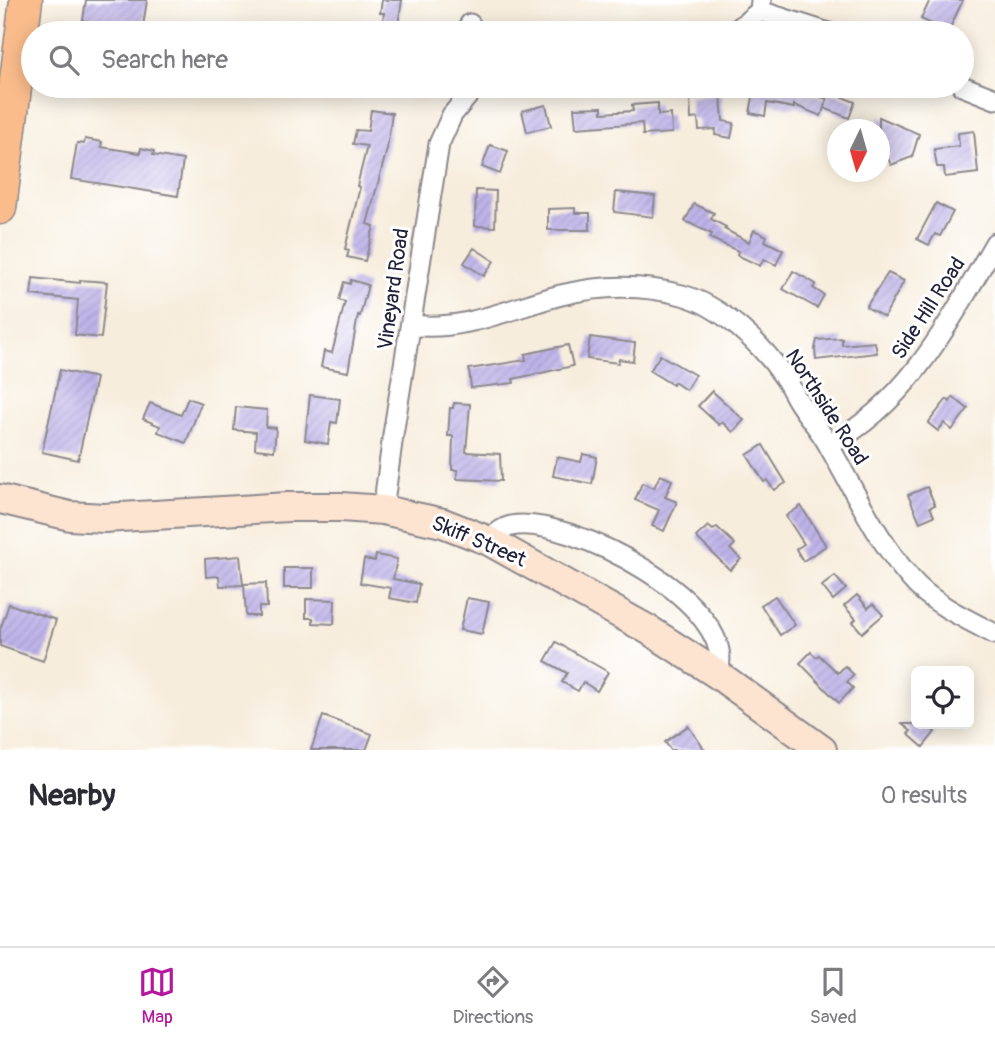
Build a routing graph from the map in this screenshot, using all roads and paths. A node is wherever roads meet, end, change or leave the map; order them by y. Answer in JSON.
{"nodes":[{"id":1,"x":26,"y":0,"type":"edge"},
{"id":2,"x":761,"y":5,"type":"edge"},
{"id":3,"x":23,"y":21,"type":"edge"},
{"id":4,"x":745,"y":21,"type":"edge"},
{"id":5,"x":800,"y":21,"type":"edge"},
{"id":6,"x":21,"y":40,"type":"edge"},
{"id":7,"x":974,"y":91,"type":"edge"},
{"id":8,"x":466,"y":98,"type":"edge"},
{"id":9,"x":995,"y":99,"type":"edge"},
{"id":10,"x":0,"y":208,"type":"edge"},
{"id":11,"x":995,"y":243,"type":"edge"},
{"id":12,"x":411,"y":325,"type":"junction"},
{"id":13,"x":829,"y":445,"type":"junction"},
{"id":14,"x":0,"y":499,"type":"edge"},
{"id":15,"x":383,"y":510,"type":"junction"},
{"id":16,"x":489,"y":541,"type":"junction"},
{"id":17,"x":995,"y":634,"type":"edge"},
{"id":18,"x":716,"y":674,"type":"junction"},
{"id":19,"x":822,"y":750,"type":"edge"}],
"edges":[{"from":1,"to":3,"type":"main road"},
{"from":2,"to":4,"type":"street"},
{"from":2,"to":5,"type":"street"},
{"from":6,"to":10,"type":"main road"},
{"from":7,"to":9,"type":"street"},
{"from":8,"to":12,"type":"street","name":"Vineyard Road"},
{"from":11,"to":13,"type":"street","name":"Side Hill Road"},
{"from":12,"to":13,"type":"street","name":"Northside Road"},
{"from":12,"to":15,"type":"street","name":"Vineyard Road"},
{"from":13,"to":17,"type":"street","name":"Northside Road"},
{"from":14,"to":15,"type":"main road","name":"Skiff Street"},
{"from":15,"to":16,"type":"main road","name":"Skiff Street"},
{"from":16,"to":18,"type":"main road","name":"Skiff Street"},
{"from":16,"to":18,"type":"street"},
{"from":18,"to":19,"type":"main road","name":"Skiff Street"}]}
